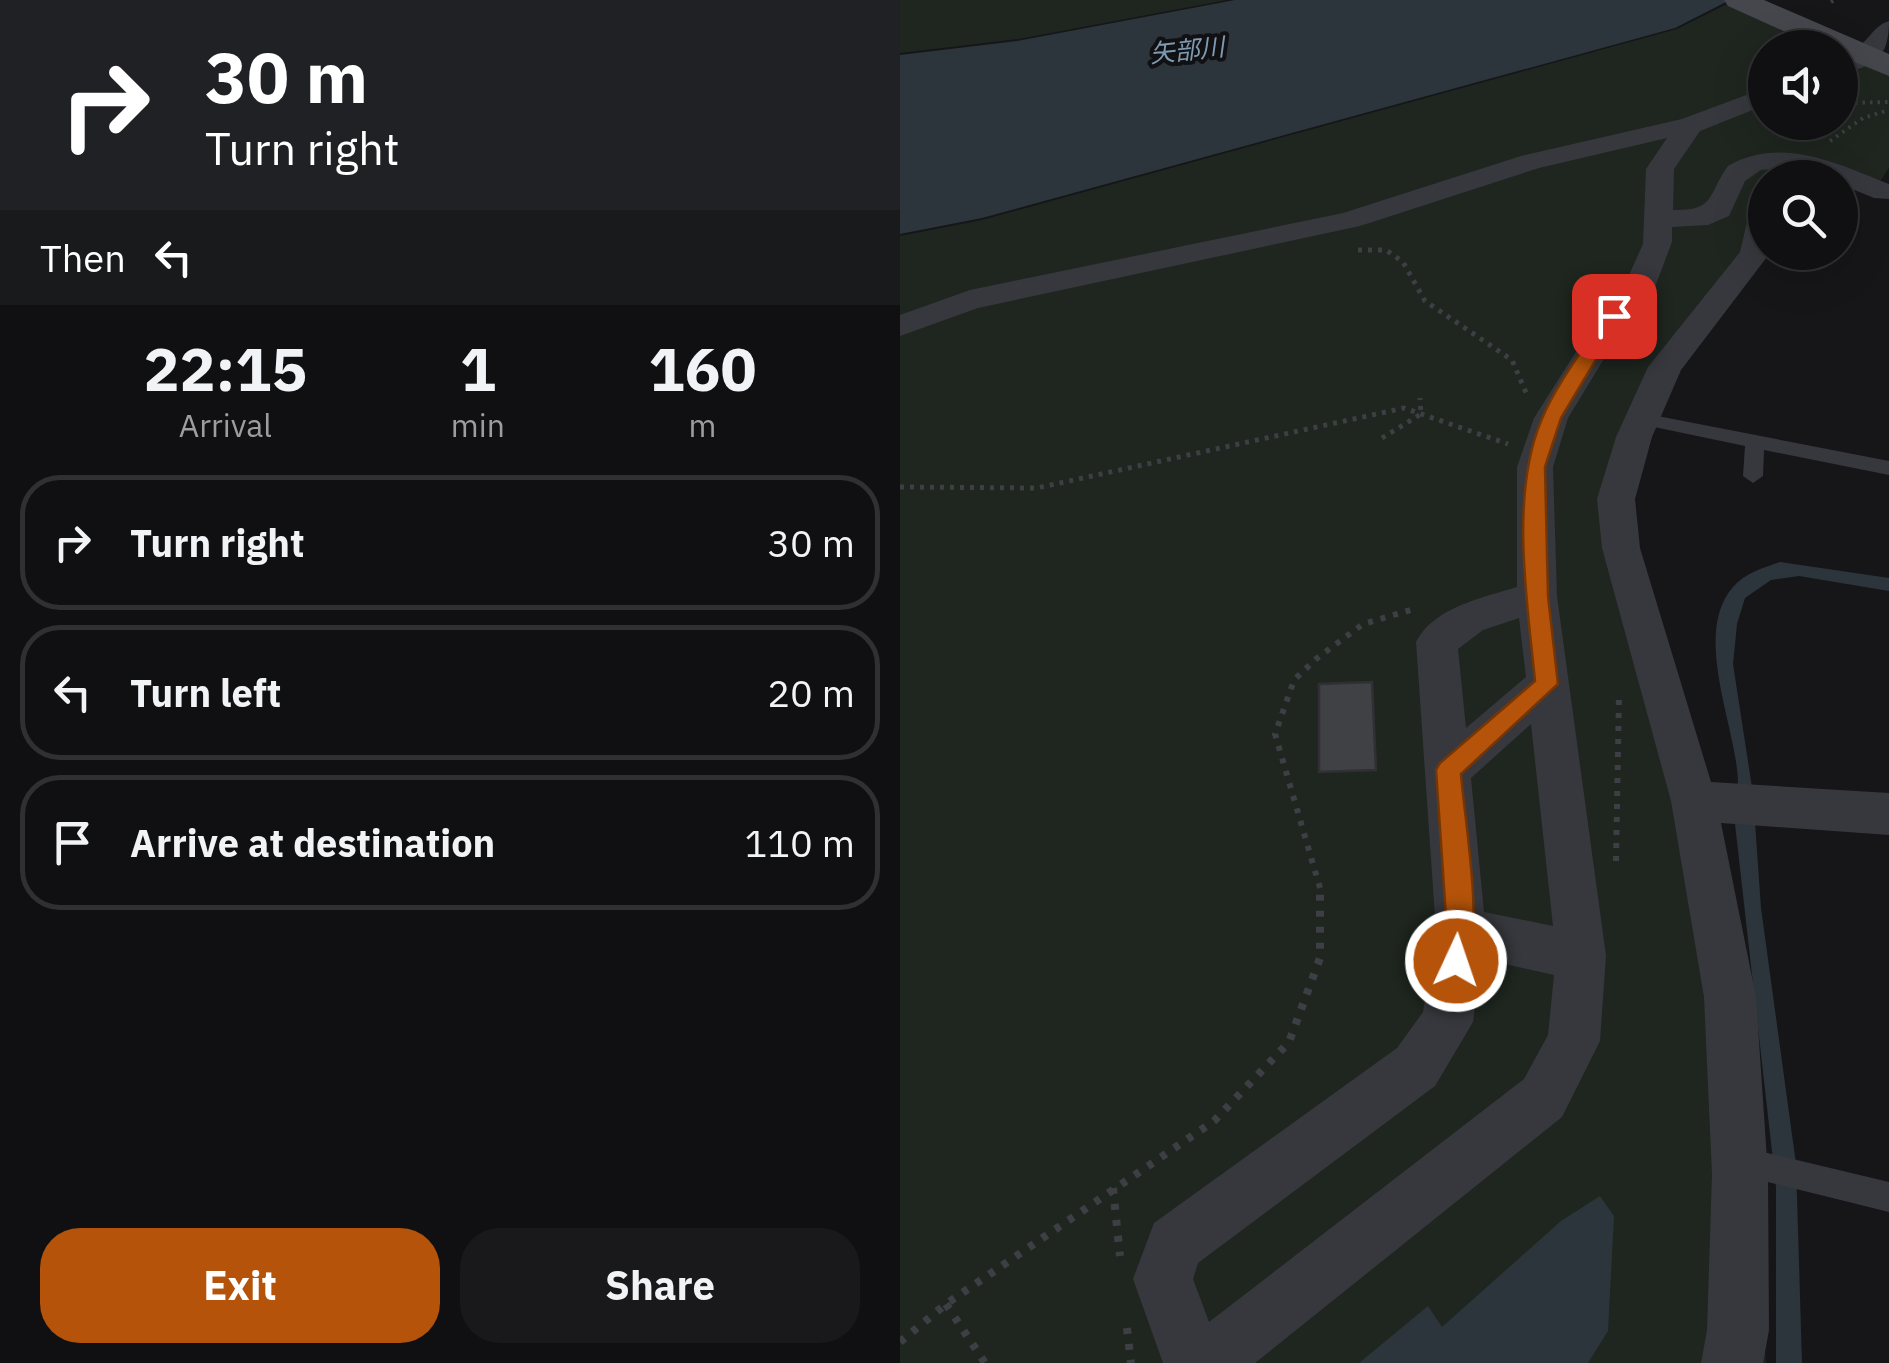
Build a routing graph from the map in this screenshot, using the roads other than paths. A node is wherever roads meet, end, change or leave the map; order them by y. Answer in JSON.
{"nodes":[{"id":1,"x":1740,"y":0,"type":"edge"},
{"id":2,"x":1871,"y":48,"type":"edge"},
{"id":3,"x":1748,"y":103,"type":"edge"},
{"id":4,"x":1690,"y":125,"type":"junction"},
{"id":5,"x":1748,"y":166,"type":"edge"},
{"id":6,"x":1858,"y":184,"type":"edge"},
{"id":7,"x":1887,"y":195,"type":"edge"},
{"id":8,"x":1656,"y":236,"type":"junction"},
{"id":9,"x":1748,"y":261,"type":"edge"},
{"id":10,"x":900,"y":326,"type":"edge"},
{"id":11,"x":1642,"y":419,"type":"junction"},
{"id":12,"x":1755,"y":441,"type":"junction"},
{"id":13,"x":1889,"y":468,"type":"edge"},
{"id":14,"x":1753,"y":476,"type":"dead end"},
{"id":15,"x":1537,"y":596,"type":"junction"},
{"id":16,"x":1546,"y":684,"type":"junction"},
{"id":17,"x":1448,"y":770,"type":"junction"},
{"id":18,"x":1694,"y":800,"type":"junction"},
{"id":19,"x":1889,"y":814,"type":"edge"},
{"id":20,"x":1461,"y":931,"type":"junction"},
{"id":21,"x":1582,"y":956,"type":"junction"},
{"id":22,"x":1740,"y":1161,"type":"junction"},
{"id":23,"x":1889,"y":1197,"type":"edge"},
{"id":24,"x":1194,"y":1363,"type":"edge"},
{"id":25,"x":1206,"y":1363,"type":"edge"},
{"id":26,"x":1732,"y":1363,"type":"edge"}],
"edges":[{"from":1,"to":2,"type":"main road"},
{"from":3,"to":4,"type":"street"},
{"from":4,"to":8,"type":"street"},
{"from":4,"to":10,"type":"street"},
{"from":5,"to":8,"type":"street"},
{"from":6,"to":7,"type":"street"},
{"from":8,"to":15,"type":"street"},
{"from":9,"to":11,"type":"street"},
{"from":11,"to":12,"type":"lane"},
{"from":11,"to":18,"type":"street"},
{"from":12,"to":13,"type":"lane"},
{"from":12,"to":14,"type":"lane"},
{"from":15,"to":16,"type":"street"},
{"from":15,"to":17,"type":"street"},
{"from":16,"to":17,"type":"street"},
{"from":16,"to":21,"type":"street"},
{"from":17,"to":20,"type":"street"},
{"from":18,"to":19,"type":"street"},
{"from":18,"to":22,"type":"street"},
{"from":20,"to":21,"type":"street"},
{"from":20,"to":24,"type":"street"},
{"from":21,"to":25,"type":"street"},
{"from":22,"to":23,"type":"lane"},
{"from":22,"to":26,"type":"street"}]}
